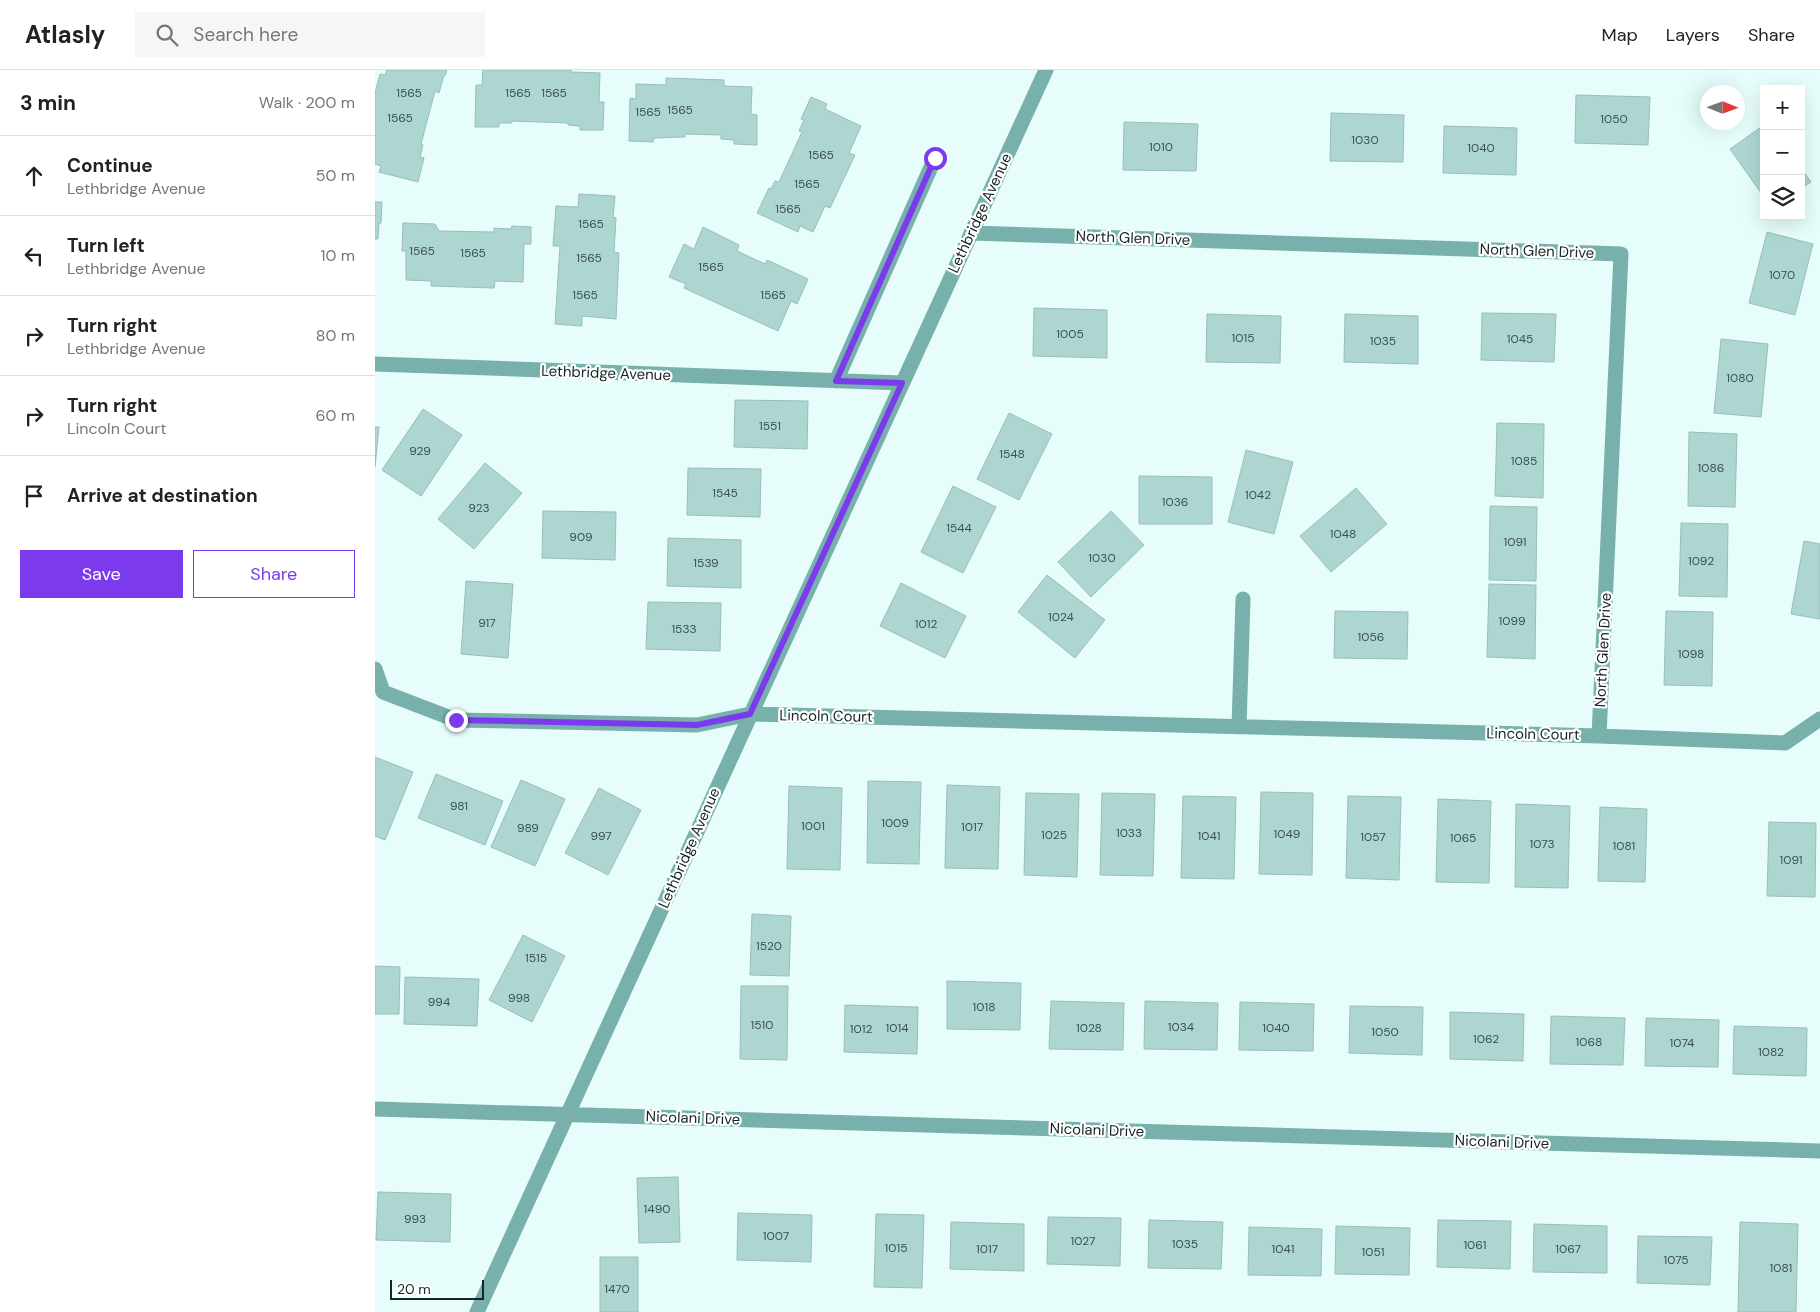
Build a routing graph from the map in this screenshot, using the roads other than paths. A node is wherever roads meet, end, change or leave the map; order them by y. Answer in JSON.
{"nodes":[{"id":1,"x":1046,"y":70,"type":"edge"},
{"id":2,"x":935,"y":158,"type":"dead end"},
{"id":3,"x":971,"y":233,"type":"junction"},
{"id":4,"x":375,"y":364,"type":"edge"},
{"id":5,"x":836,"y":381,"type":"junction"},
{"id":6,"x":902,"y":383,"type":"junction"},
{"id":7,"x":1243,"y":599,"type":"dead end"},
{"id":8,"x":375,"y":669,"type":"edge"},
{"id":9,"x":750,"y":714,"type":"junction"},
{"id":10,"x":1820,"y":718,"type":"edge"},
{"id":11,"x":1239,"y":727,"type":"junction"},
{"id":12,"x":1599,"y":736,"type":"junction"},
{"id":13,"x":375,"y":1109,"type":"edge"},
{"id":14,"x":567,"y":1115,"type":"junction"},
{"id":15,"x":1820,"y":1151,"type":"edge"},
{"id":16,"x":477,"y":1312,"type":"edge"}],
"edges":[{"from":1,"to":3,"type":"street","name":"Lethbridge Avenue"},
{"from":2,"to":5,"type":"street"},
{"from":3,"to":6,"type":"street","name":"Lethbridge Avenue"},
{"from":3,"to":12,"type":"street","name":"North Glen Drive"},
{"from":4,"to":5,"type":"street","name":"Lethbridge Avenue"},
{"from":5,"to":6,"type":"street","name":"Lethbridge Avenue"},
{"from":6,"to":9,"type":"street","name":"Lethbridge Avenue"},
{"from":7,"to":11,"type":"street"},
{"from":8,"to":9,"type":"street","name":"Lincoln Court"},
{"from":9,"to":11,"type":"street","name":"Lincoln Court"},
{"from":9,"to":14,"type":"street","name":"Lethbridge Avenue"},
{"from":10,"to":12,"type":"street","name":"Lincoln Court"},
{"from":11,"to":12,"type":"street","name":"Lincoln Court"},
{"from":13,"to":14,"type":"street","name":"Nicolani Drive"},
{"from":14,"to":15,"type":"street","name":"Nicolani Drive"},
{"from":14,"to":16,"type":"street","name":"Lethbridge Avenue"}]}
